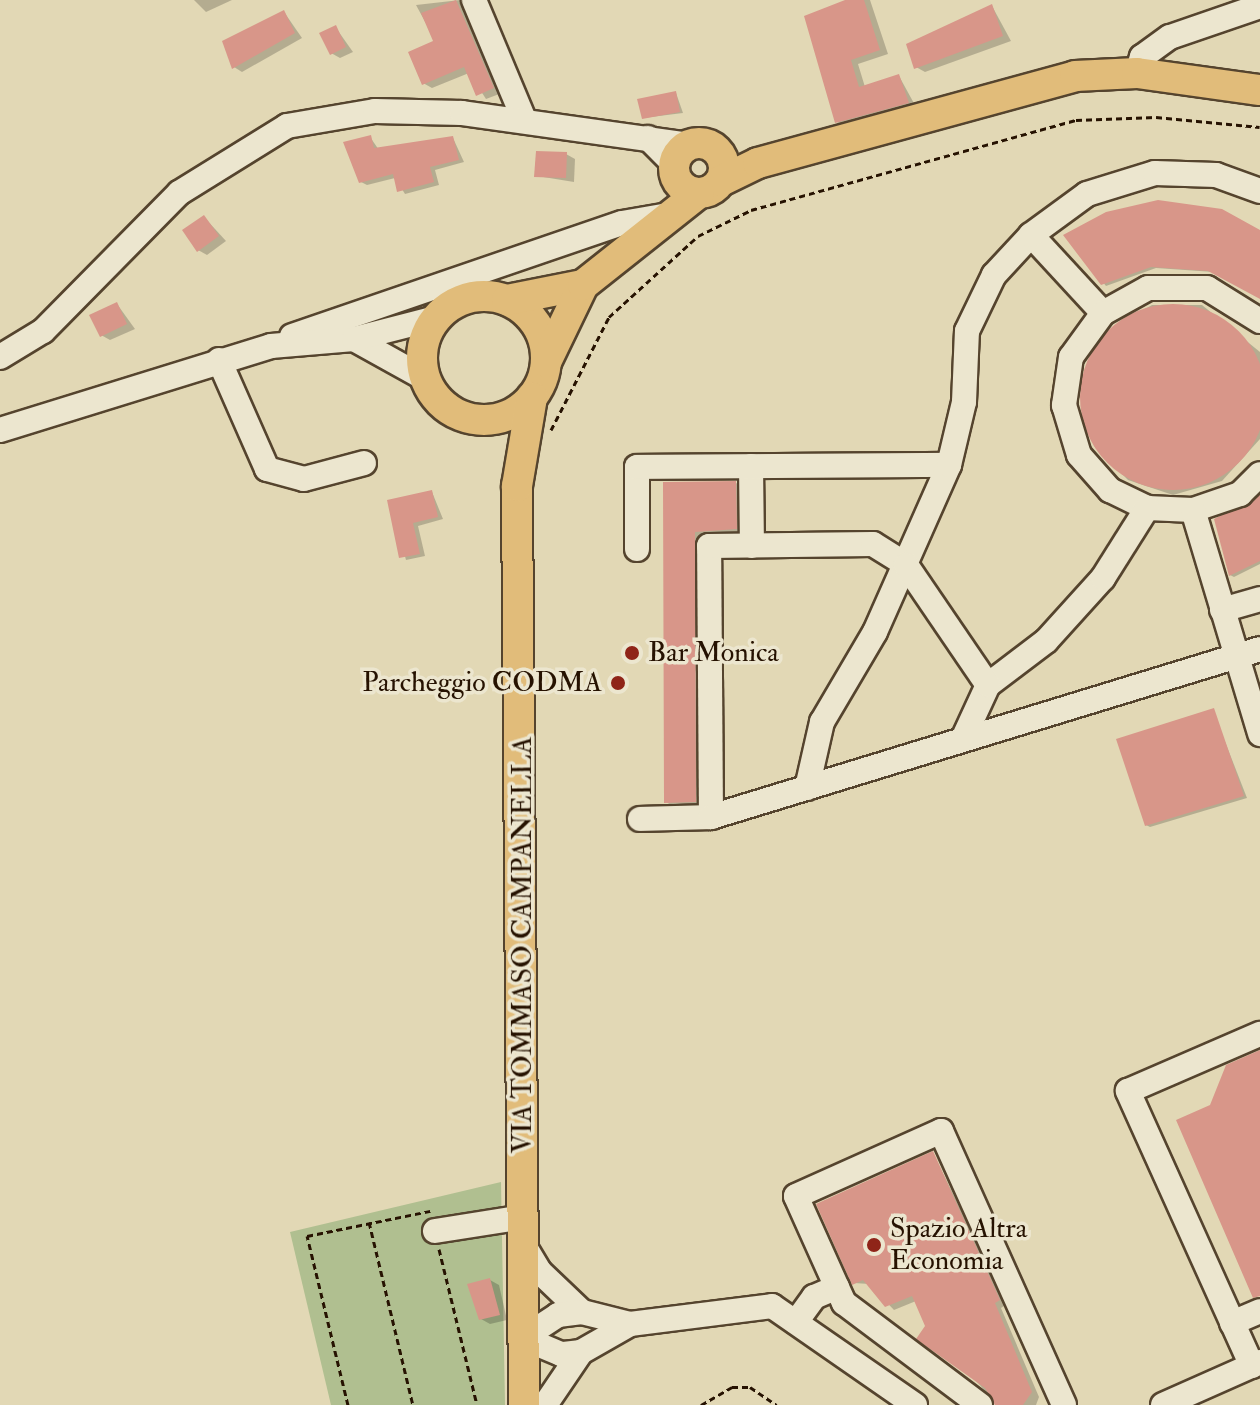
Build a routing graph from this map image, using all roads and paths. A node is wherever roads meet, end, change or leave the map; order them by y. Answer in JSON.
{"nodes":[{"id":1,"x":474,"y":0,"type":"edge"},
{"id":2,"x":1260,"y":6,"type":"edge"},
{"id":3,"x":1137,"y":73,"type":"junction"},
{"id":4,"x":1260,"y":90,"type":"edge"},
{"id":5,"x":523,"y":117,"type":"junction"},
{"id":6,"x":1260,"y":127,"type":"edge"},
{"id":7,"x":696,"y":169,"type":"junction"},
{"id":8,"x":1260,"y":191,"type":"edge"},
{"id":9,"x":662,"y":216,"type":"junction"},
{"id":10,"x":1031,"y":235,"type":"junction"},
{"id":11,"x":583,"y":285,"type":"junction"},
{"id":12,"x":507,"y":300,"type":"junction"},
{"id":13,"x":1103,"y":313,"type":"junction"},
{"id":14,"x":436,"y":318,"type":"junction"},
{"id":15,"x":1260,"y":321,"type":"edge"},
{"id":16,"x":354,"y":339,"type":"junction"},
{"id":17,"x":271,"y":346,"type":"junction"},
{"id":18,"x":0,"y":357,"type":"edge"},
{"id":19,"x":219,"y":360,"type":"junction"},
{"id":20,"x":546,"y":362,"type":"junction"},
{"id":21,"x":426,"y":379,"type":"junction"},
{"id":22,"x":532,"y":397,"type":"junction"},
{"id":23,"x":474,"y":419,"type":"junction"},
{"id":24,"x":0,"y":430,"type":"edge"},
{"id":25,"x":547,"y":437,"type":"dead end"},
{"id":26,"x":364,"y":463,"type":"dead end"},
{"id":27,"x":949,"y":465,"type":"junction"},
{"id":28,"x":751,"y":466,"type":"junction"},
{"id":29,"x":1260,"y":474,"type":"edge"},
{"id":30,"x":517,"y":486,"type":"junction"},
{"id":31,"x":1147,"y":508,"type":"junction"},
{"id":32,"x":1193,"y":510,"type":"junction"},
{"id":33,"x":752,"y":546,"type":"junction"},
{"id":34,"x":637,"y":549,"type":"dead end"},
{"id":35,"x":906,"y":565,"type":"junction"},
{"id":36,"x":1260,"y":599,"type":"edge"},
{"id":37,"x":1222,"y":610,"type":"junction"},
{"id":38,"x":1260,"y":649,"type":"edge"},
{"id":39,"x":1236,"y":656,"type":"junction"},
{"id":40,"x":988,"y":685,"type":"junction"},
{"id":41,"x":1260,"y":734,"type":"edge"},
{"id":42,"x":963,"y":739,"type":"junction"},
{"id":43,"x":807,"y":788,"type":"junction"},
{"id":44,"x":711,"y":817,"type":"junction"},
{"id":45,"x":640,"y":819,"type":"dead end"},
{"id":46,"x":1260,"y":1034,"type":"edge"},
{"id":47,"x":369,"y":1221,"type":"junction"},
{"id":48,"x":523,"y":1230,"type":"junction"},
{"id":49,"x":435,"y":1231,"type":"junction"},
{"id":50,"x":837,"y":1287,"type":"junction"},
{"id":51,"x":1260,"y":1311,"type":"edge"},
{"id":52,"x":582,"y":1312,"type":"junction"},
{"id":53,"x":796,"y":1322,"type":"junction"},
{"id":54,"x":1232,"y":1323,"type":"junction"},
{"id":55,"x":630,"y":1324,"type":"junction"},
{"id":56,"x":523,"y":1338,"type":"junction"},
{"id":57,"x":581,"y":1352,"type":"junction"},
{"id":58,"x":1256,"y":1364,"type":"edge"},
{"id":59,"x":1207,"y":1396,"type":"edge"},
{"id":60,"x":348,"y":1405,"type":"edge"},
{"id":61,"x":413,"y":1405,"type":"edge"},
{"id":62,"x":477,"y":1405,"type":"edge"},
{"id":63,"x":524,"y":1405,"type":"edge"},
{"id":64,"x":545,"y":1405,"type":"edge"},
{"id":65,"x":701,"y":1405,"type":"edge"},
{"id":66,"x":777,"y":1405,"type":"edge"},
{"id":67,"x":915,"y":1405,"type":"edge"},
{"id":68,"x":980,"y":1405,"type":"edge"},
{"id":69,"x":1064,"y":1405,"type":"edge"},
{"id":70,"x":1163,"y":1405,"type":"edge"}],
"edges":[{"from":1,"to":5,"type":"street"},
{"from":2,"to":3,"type":"street"},
{"from":3,"to":4,"type":"main road"},
{"from":3,"to":7,"type":"main road"},
{"from":5,"to":7,"type":"street"},
{"from":5,"to":18,"type":"street"},
{"from":6,"to":25,"type":"path"},
{"from":7,"to":9,"type":"main road"},
{"from":8,"to":10,"type":"street"},
{"from":9,"to":11,"type":"main road"},
{"from":9,"to":17,"type":"street"},
{"from":10,"to":13,"type":"street"},
{"from":10,"to":27,"type":"street"},
{"from":11,"to":12,"type":"main road"},
{"from":11,"to":20,"type":"main road"},
{"from":12,"to":14,"type":"main road"},
{"from":12,"to":20,"type":"main road"},
{"from":13,"to":15,"type":"street"},
{"from":13,"to":31,"type":"street"},
{"from":14,"to":16,"type":"street"},
{"from":14,"to":21,"type":"main road"},
{"from":16,"to":17,"type":"street"},
{"from":16,"to":21,"type":"street"},
{"from":17,"to":19,"type":"street"},
{"from":19,"to":24,"type":"street"},
{"from":19,"to":26,"type":"street"},
{"from":20,"to":22,"type":"main road"},
{"from":21,"to":23,"type":"main road"},
{"from":22,"to":23,"type":"main road"},
{"from":22,"to":30,"type":"main road","name":"VIA TOMMASO CAMPANELLA"},
{"from":23,"to":30,"type":"main road"},
{"from":27,"to":28,"type":"street"},
{"from":27,"to":35,"type":"street"},
{"from":28,"to":33,"type":"street"},
{"from":28,"to":34,"type":"street"},
{"from":29,"to":32,"type":"street"},
{"from":30,"to":48,"type":"main road","name":"VIA TOMMASO CAMPANELLA"},
{"from":31,"to":32,"type":"street"},
{"from":31,"to":40,"type":"street"},
{"from":32,"to":37,"type":"street"},
{"from":33,"to":35,"type":"street"},
{"from":33,"to":44,"type":"street"},
{"from":35,"to":40,"type":"street"},
{"from":35,"to":43,"type":"street"},
{"from":36,"to":37,"type":"street"},
{"from":37,"to":39,"type":"street"},
{"from":38,"to":39,"type":"street"},
{"from":39,"to":41,"type":"street"},
{"from":39,"to":42,"type":"street"},
{"from":40,"to":42,"type":"street"},
{"from":42,"to":43,"type":"street"},
{"from":43,"to":44,"type":"street"},
{"from":44,"to":45,"type":"street"},
{"from":46,"to":54,"type":"street"},
{"from":47,"to":49,"type":"path"},
{"from":47,"to":60,"type":"path"},
{"from":47,"to":61,"type":"path"},
{"from":48,"to":49,"type":"street"},
{"from":48,"to":52,"type":"street"},
{"from":48,"to":56,"type":"main road","name":"VIA TOMMASO CAMPANELLA"},
{"from":49,"to":62,"type":"path"},
{"from":50,"to":53,"type":"street"},
{"from":50,"to":68,"type":"street"},
{"from":50,"to":69,"type":"street"},
{"from":51,"to":54,"type":"street"},
{"from":52,"to":55,"type":"street"},
{"from":52,"to":56,"type":"street"},
{"from":53,"to":55,"type":"street"},
{"from":53,"to":67,"type":"street"},
{"from":54,"to":58,"type":"street"},
{"from":55,"to":57,"type":"street"},
{"from":56,"to":57,"type":"street"},
{"from":56,"to":63,"type":"main road","name":"VIA TOMMASO CAMPANELLA"},
{"from":57,"to":64,"type":"street"},
{"from":58,"to":59,"type":"street"},
{"from":59,"to":70,"type":"street"},
{"from":65,"to":66,"type":"path"}]}
